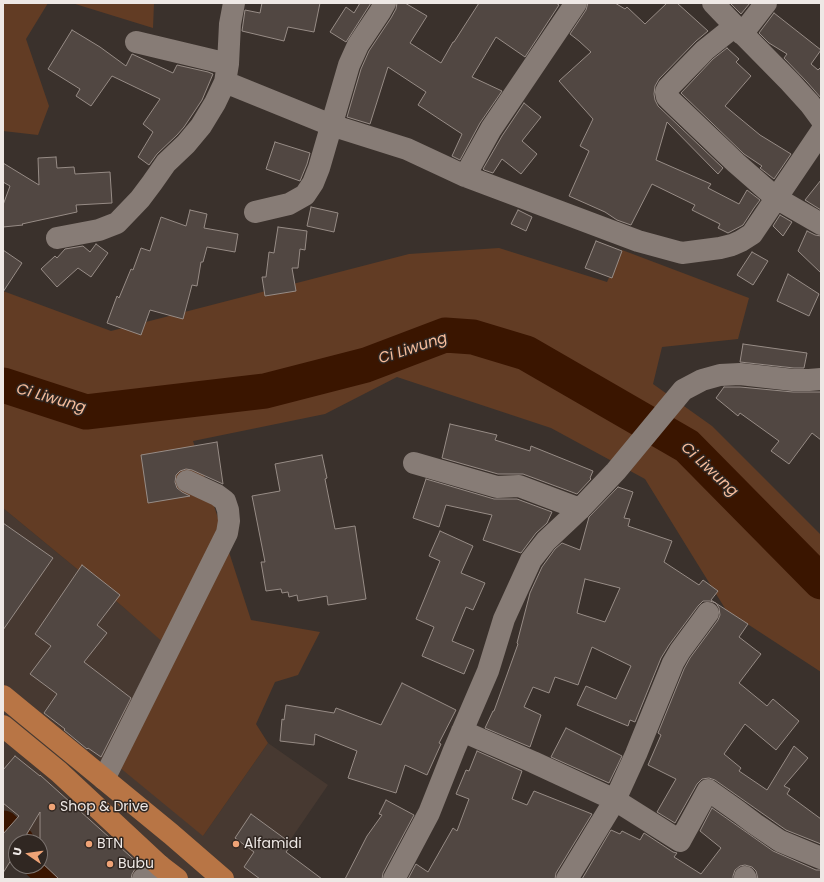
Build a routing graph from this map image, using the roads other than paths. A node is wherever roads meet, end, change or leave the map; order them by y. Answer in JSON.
{"nodes":[{"id":1,"x":234,"y":3,"type":"edge"},
{"id":2,"x":385,"y":3,"type":"edge"},
{"id":3,"x":576,"y":3,"type":"edge"},
{"id":4,"x":713,"y":3,"type":"edge"},
{"id":5,"x":766,"y":3,"type":"edge"},
{"id":6,"x":739,"y":30,"type":"junction"},
{"id":7,"x":136,"y":42,"type":"dead end"},
{"id":8,"x":226,"y":73,"type":"junction"},
{"id":9,"x":821,"y":119,"type":"edge"},
{"id":10,"x":332,"y":126,"type":"junction"},
{"id":11,"x":821,"y":132,"type":"edge"},
{"id":12,"x":465,"y":176,"type":"junction"},
{"id":13,"x":776,"y":198,"type":"junction"},
{"id":14,"x":255,"y":212,"type":"dead end"},
{"id":15,"x":821,"y":224,"type":"edge"},
{"id":16,"x":57,"y":238,"type":"dead end"},
{"id":17,"x":821,"y":379,"type":"edge"},
{"id":18,"x":414,"y":463,"type":"dead end"},
{"id":19,"x":187,"y":481,"type":"dead end"},
{"id":20,"x":580,"y":509,"type":"junction"},
{"id":21,"x":708,"y":613,"type":"dead end"},
{"id":22,"x":3,"y":696,"type":"edge"},
{"id":23,"x":3,"y":726,"type":"edge"},
{"id":24,"x":462,"y":732,"type":"junction"},
{"id":25,"x":104,"y":779,"type":"junction"},
{"id":26,"x":615,"y":800,"type":"junction"},
{"id":27,"x":821,"y":858,"type":"edge"},
{"id":28,"x":160,"y":866,"type":"junction"},
{"id":29,"x":143,"y":879,"type":"edge"},
{"id":30,"x":176,"y":879,"type":"edge"},
{"id":31,"x":223,"y":879,"type":"edge"},
{"id":32,"x":394,"y":879,"type":"edge"},
{"id":33,"x":567,"y":879,"type":"edge"}],
"edges":[{"from":1,"to":8,"type":"street"},
{"from":2,"to":10,"type":"street"},
{"from":3,"to":12,"type":"street"},
{"from":4,"to":6,"type":"street"},
{"from":5,"to":6,"type":"street"},
{"from":6,"to":9,"type":"street"},
{"from":6,"to":13,"type":"street"},
{"from":7,"to":8,"type":"street"},
{"from":8,"to":10,"type":"street"},
{"from":8,"to":16,"type":"street"},
{"from":10,"to":12,"type":"street"},
{"from":10,"to":14,"type":"street"},
{"from":11,"to":13,"type":"street"},
{"from":12,"to":13,"type":"street"},
{"from":13,"to":15,"type":"street"},
{"from":17,"to":20,"type":"street"},
{"from":18,"to":20,"type":"street"},
{"from":19,"to":25,"type":"street"},
{"from":20,"to":24,"type":"street"},
{"from":21,"to":26,"type":"street"},
{"from":22,"to":25,"type":"main road"},
{"from":23,"to":28,"type":"main road"},
{"from":24,"to":26,"type":"street"},
{"from":24,"to":32,"type":"street"},
{"from":25,"to":31,"type":"main road"},
{"from":26,"to":27,"type":"street"},
{"from":26,"to":33,"type":"street"},
{"from":28,"to":29,"type":"street"},
{"from":28,"to":30,"type":"main road"}]}
